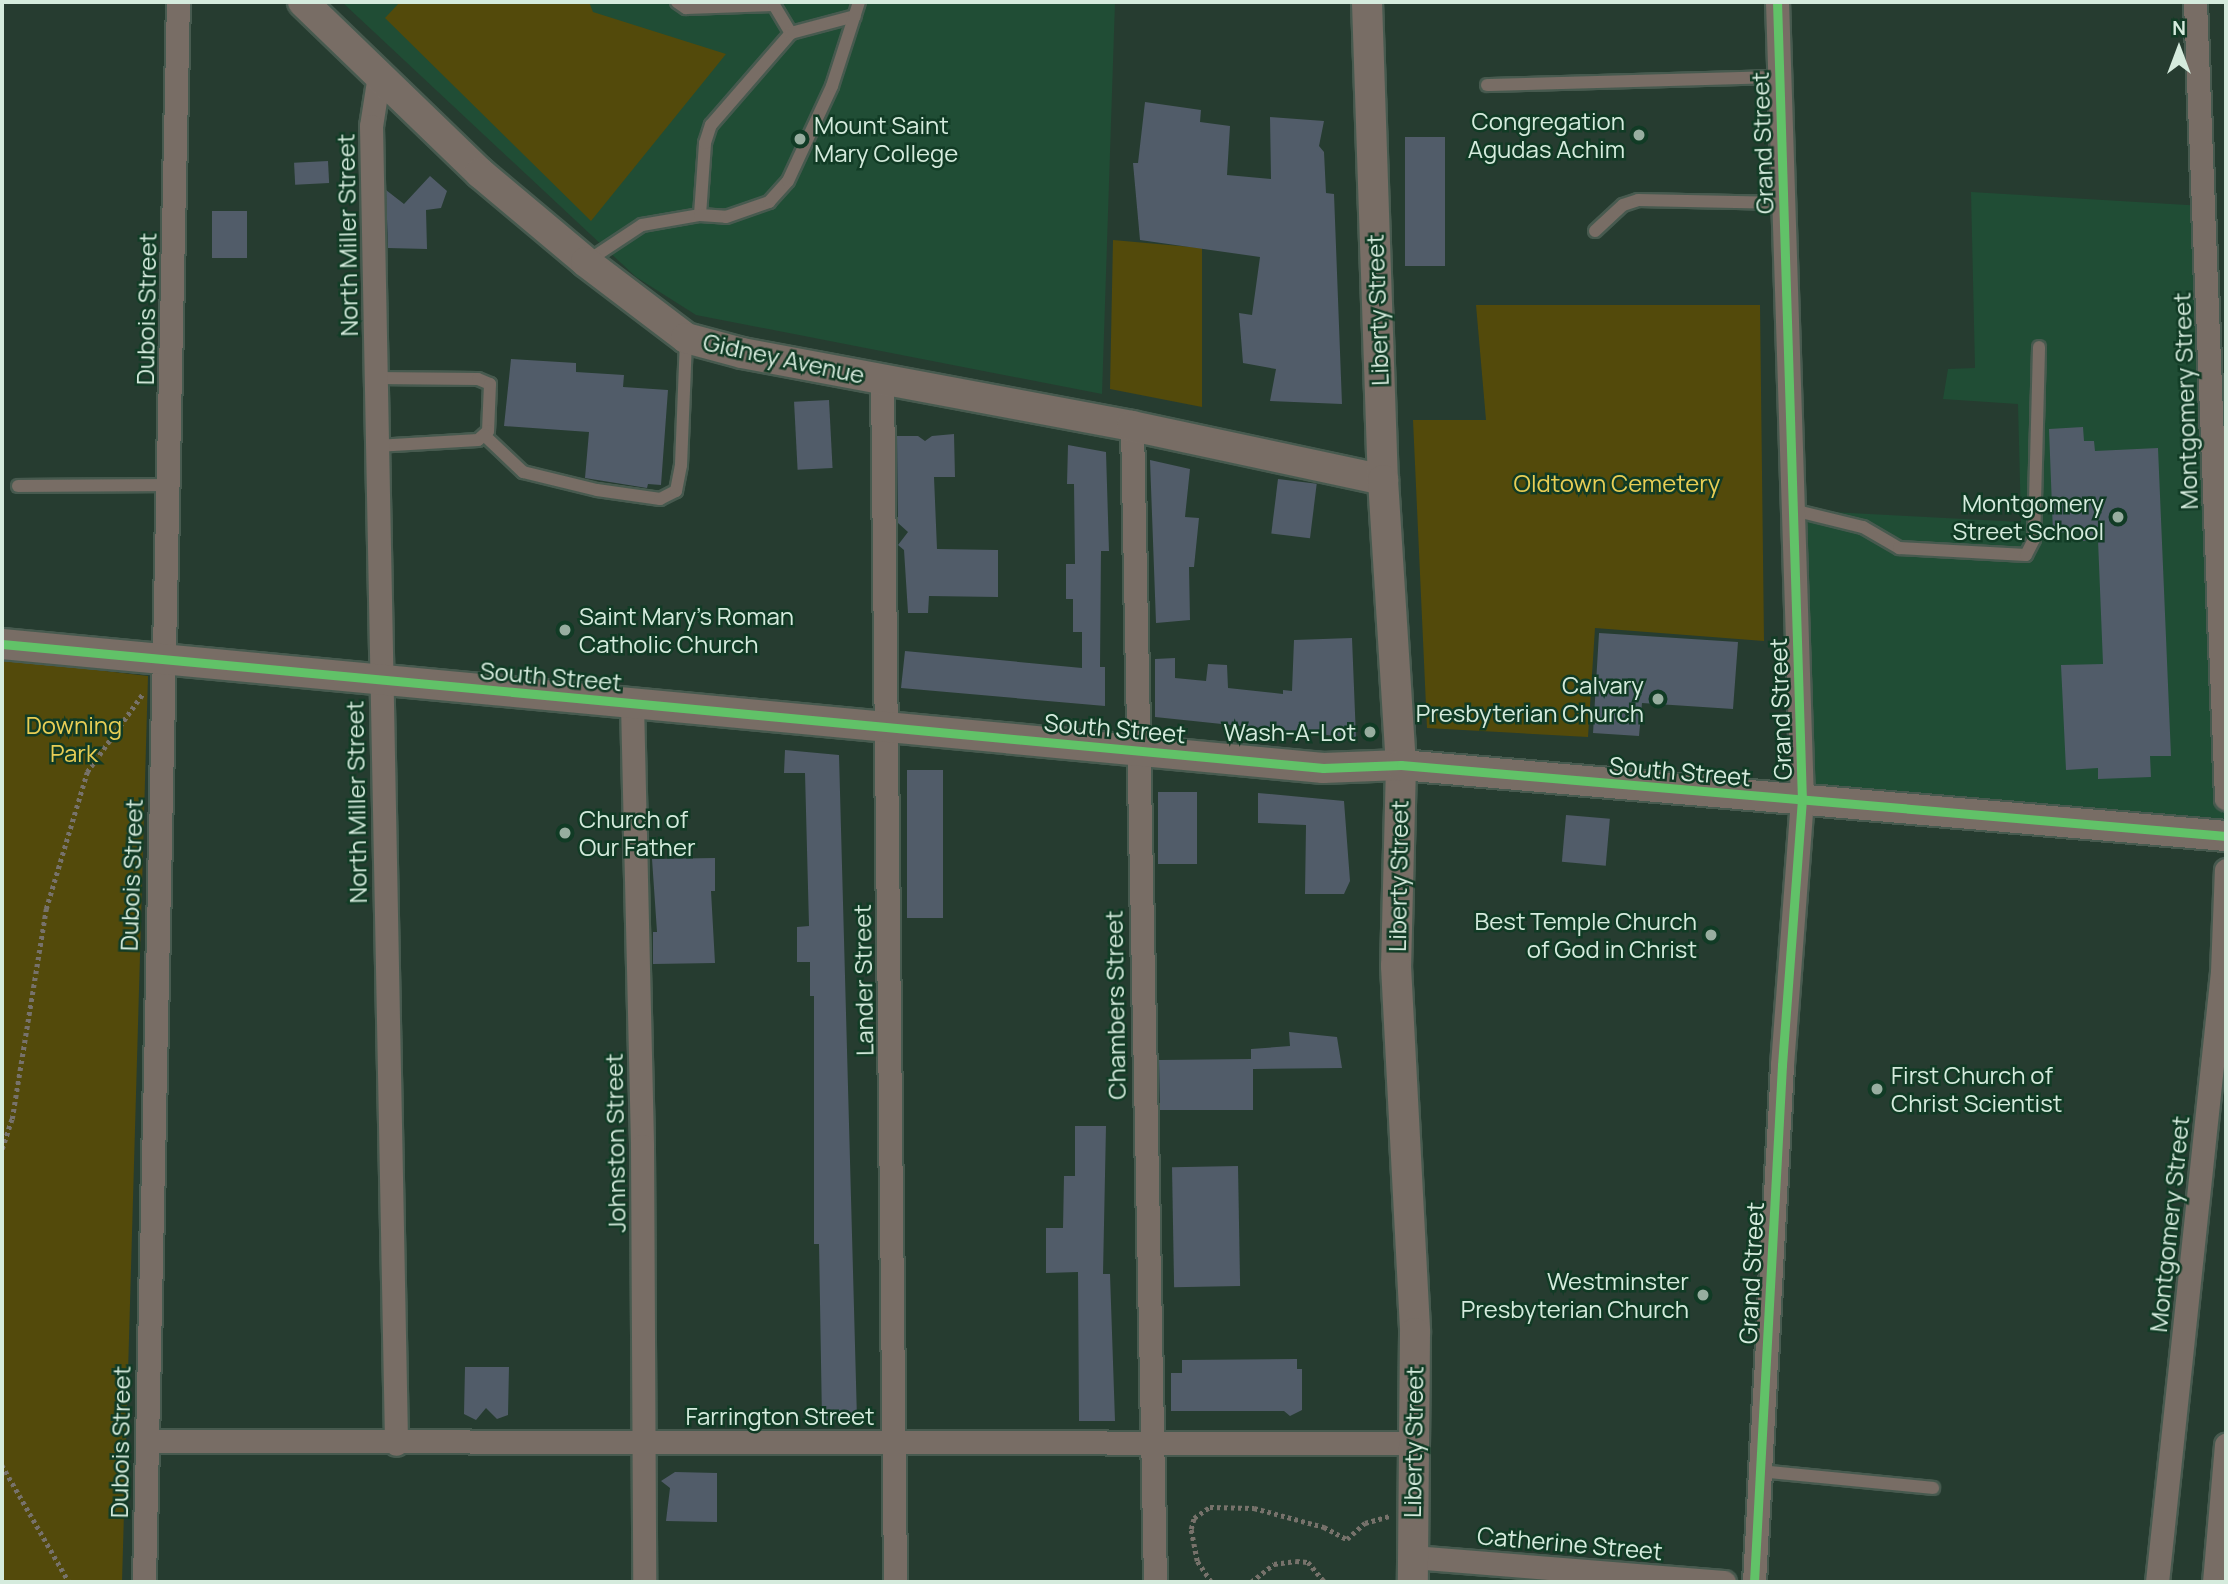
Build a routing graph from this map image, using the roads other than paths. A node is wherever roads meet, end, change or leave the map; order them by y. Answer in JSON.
{"nodes":[{"id":1,"x":178,"y":2,"type":"edge"},
{"id":2,"x":303,"y":2,"type":"edge"},
{"id":3,"x":677,"y":2,"type":"edge"},
{"id":4,"x":859,"y":2,"type":"edge"},
{"id":5,"x":1367,"y":2,"type":"edge"},
{"id":6,"x":1777,"y":2,"type":"edge"},
{"id":7,"x":2195,"y":2,"type":"edge"},
{"id":8,"x":855,"y":16,"type":"junction"},
{"id":9,"x":791,"y":33,"type":"junction"},
{"id":10,"x":379,"y":75,"type":"junction"},
{"id":11,"x":1780,"y":77,"type":"junction"},
{"id":12,"x":1487,"y":85,"type":"dead end"},
{"id":13,"x":1784,"y":203,"type":"junction"},
{"id":14,"x":700,"y":215,"type":"junction"},
{"id":15,"x":1595,"y":231,"type":"dead end"},
{"id":16,"x":586,"y":262,"type":"junction"},
{"id":17,"x":686,"y":338,"type":"junction"},
{"id":18,"x":2039,"y":347,"type":"dead end"},
{"id":19,"x":375,"y":377,"type":"junction"},
{"id":20,"x":882,"y":378,"type":"junction"},
{"id":21,"x":1132,"y":426,"type":"junction"},
{"id":22,"x":484,"y":435,"type":"junction"},
{"id":23,"x":376,"y":446,"type":"junction"},
{"id":24,"x":1383,"y":480,"type":"junction"},
{"id":25,"x":168,"y":485,"type":"junction"},
{"id":26,"x":18,"y":486,"type":"dead end"},
{"id":27,"x":1793,"y":510,"type":"junction"},
{"id":28,"x":2,"y":644,"type":"edge"},
{"id":29,"x":164,"y":659,"type":"junction"},
{"id":30,"x":380,"y":680,"type":"junction"},
{"id":31,"x":632,"y":703,"type":"junction"},
{"id":32,"x":886,"y":727,"type":"junction"},
{"id":33,"x":1139,"y":748,"type":"junction"},
{"id":34,"x":1401,"y":765,"type":"junction"},
{"id":35,"x":2226,"y":798,"type":"edge"},
{"id":36,"x":1802,"y":801,"type":"junction"},
{"id":37,"x":2226,"y":836,"type":"edge"},
{"id":38,"x":2226,"y":870,"type":"edge"},
{"id":39,"x":146,"y":1441,"type":"junction"},
{"id":40,"x":643,"y":1441,"type":"junction"},
{"id":41,"x":1413,"y":1443,"type":"junction"},
{"id":42,"x":396,"y":1444,"type":"junction"},
{"id":43,"x":896,"y":1444,"type":"junction"},
{"id":44,"x":1152,"y":1445,"type":"junction"},
{"id":45,"x":2226,"y":1445,"type":"edge"},
{"id":46,"x":1760,"y":1471,"type":"junction"},
{"id":47,"x":1933,"y":1488,"type":"dead end"},
{"id":48,"x":1412,"y":1569,"type":"edge"},
{"id":49,"x":144,"y":1582,"type":"edge"},
{"id":50,"x":644,"y":1582,"type":"edge"},
{"id":51,"x":895,"y":1582,"type":"edge"},
{"id":52,"x":1155,"y":1582,"type":"edge"},
{"id":53,"x":1724,"y":1582,"type":"edge"},
{"id":54,"x":1754,"y":1582,"type":"edge"},
{"id":55,"x":2157,"y":1582,"type":"edge"},
{"id":56,"x":2214,"y":1582,"type":"edge"}],
"edges":[{"from":1,"to":25,"type":"street","name":"Dubois Street"},
{"from":2,"to":10,"type":"street","name":"Gidney Avenue"},
{"from":3,"to":9,"type":"lane"},
{"from":4,"to":8,"type":"lane"},
{"from":5,"to":24,"type":"street","name":"Liberty Street"},
{"from":6,"to":11,"type":"street","name":"Grand Street"},
{"from":7,"to":35,"type":"street","name":"Montgomery Street"},
{"from":8,"to":9,"type":"lane"},
{"from":8,"to":14,"type":"lane"},
{"from":9,"to":14,"type":"lane"},
{"from":10,"to":16,"type":"street","name":"Gidney Avenue"},
{"from":10,"to":19,"type":"street","name":"North Miller Street"},
{"from":11,"to":12,"type":"lane"},
{"from":11,"to":13,"type":"street","name":"Grand Street"},
{"from":13,"to":15,"type":"lane"},
{"from":13,"to":27,"type":"street","name":"Grand Street"},
{"from":14,"to":16,"type":"lane"},
{"from":16,"to":17,"type":"street","name":"Gidney Avenue"},
{"from":17,"to":20,"type":"street","name":"Gidney Avenue"},
{"from":17,"to":22,"type":"lane"},
{"from":18,"to":27,"type":"lane"},
{"from":19,"to":22,"type":"lane"},
{"from":19,"to":23,"type":"street","name":"North Miller Street"},
{"from":20,"to":21,"type":"street","name":"Gidney Avenue"},
{"from":20,"to":32,"type":"street","name":"Lander Street"},
{"from":21,"to":24,"type":"street","name":"Gidney Avenue"},
{"from":21,"to":33,"type":"street","name":"Chambers Street"},
{"from":22,"to":23,"type":"lane"},
{"from":23,"to":30,"type":"street","name":"North Miller Street"},
{"from":24,"to":34,"type":"street","name":"Liberty Street"},
{"from":25,"to":26,"type":"lane"},
{"from":25,"to":29,"type":"street","name":"Dubois Street"},
{"from":27,"to":36,"type":"street","name":"Grand Street"},
{"from":28,"to":29,"type":"street","name":"South Street"},
{"from":29,"to":30,"type":"street","name":"South Street"},
{"from":29,"to":39,"type":"street","name":"Dubois Street"},
{"from":30,"to":31,"type":"street","name":"South Street"},
{"from":30,"to":42,"type":"street","name":"North Miller Street"},
{"from":31,"to":32,"type":"street","name":"South Street"},
{"from":31,"to":40,"type":"street","name":"Johnston Street"},
{"from":32,"to":33,"type":"street","name":"South Street"},
{"from":32,"to":43,"type":"street","name":"Lander Street"},
{"from":33,"to":34,"type":"street","name":"South Street"},
{"from":33,"to":44,"type":"street","name":"Chambers Street"},
{"from":34,"to":36,"type":"street","name":"South Street"},
{"from":34,"to":41,"type":"street","name":"Liberty Street"},
{"from":36,"to":37,"type":"street","name":"South Street"},
{"from":36,"to":46,"type":"street","name":"Grand Street"},
{"from":38,"to":55,"type":"street","name":"Montgomery Street"},
{"from":39,"to":42,"type":"street","name":"Farrington Street"},
{"from":39,"to":49,"type":"street","name":"Dubois Street"},
{"from":40,"to":42,"type":"street","name":"Farrington Street"},
{"from":40,"to":43,"type":"street","name":"Farrington Street"},
{"from":40,"to":50,"type":"street","name":"Johnston Street"},
{"from":41,"to":44,"type":"street","name":"Farrington Street"},
{"from":41,"to":48,"type":"street","name":"Liberty Street"},
{"from":43,"to":44,"type":"street","name":"Farrington Street"},
{"from":43,"to":51,"type":"street","name":"Lander Street"},
{"from":44,"to":52,"type":"street","name":"Chambers Street"},
{"from":45,"to":56,"type":"street"},
{"from":46,"to":47,"type":"lane"},
{"from":46,"to":54,"type":"street","name":"Grand Street"},
{"from":48,"to":53,"type":"street","name":"Catherine Street"}]}
